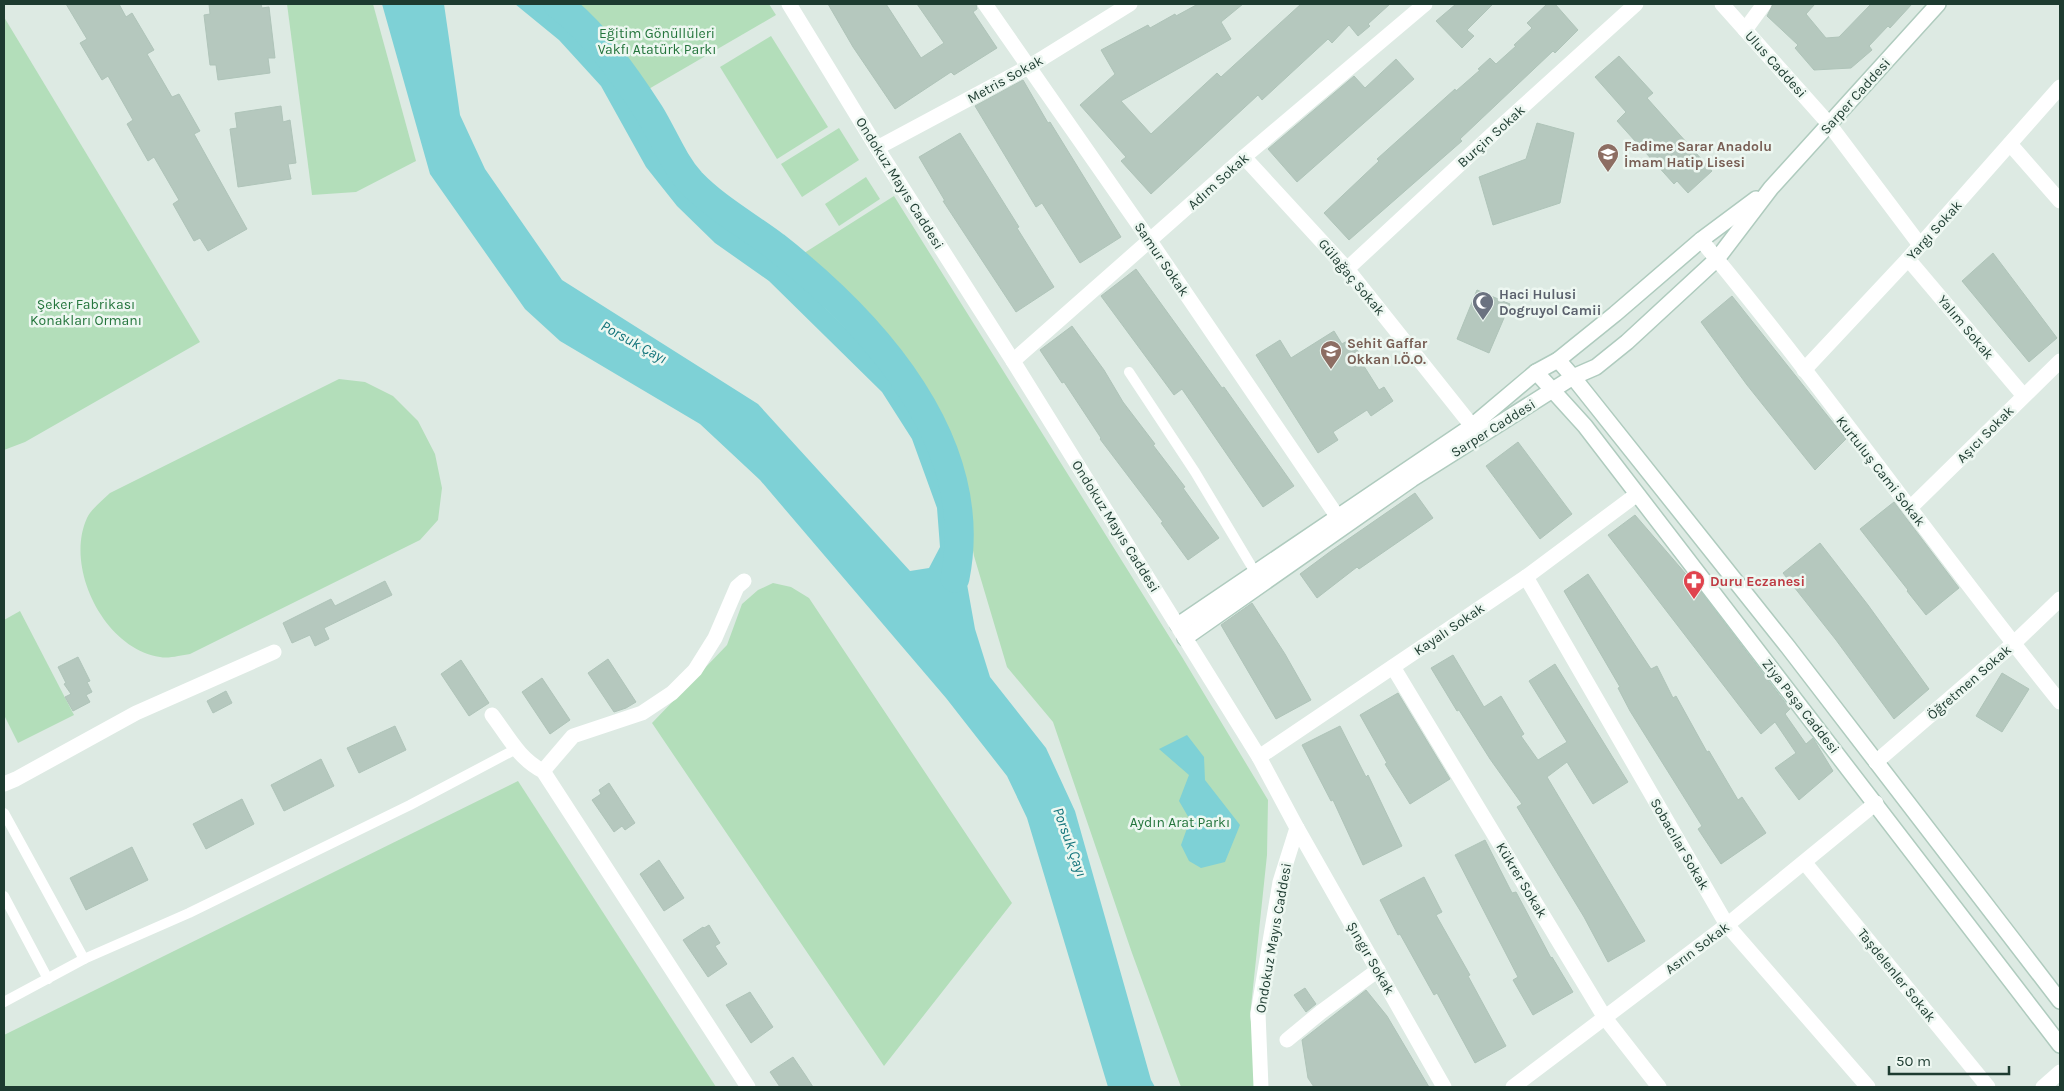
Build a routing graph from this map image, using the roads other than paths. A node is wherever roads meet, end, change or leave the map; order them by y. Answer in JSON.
{"nodes":[{"id":1,"x":789,"y":4,"type":"edge"},
{"id":2,"x":985,"y":4,"type":"edge"},
{"id":3,"x":1130,"y":4,"type":"edge"},
{"id":4,"x":1424,"y":4,"type":"edge"},
{"id":5,"x":1636,"y":4,"type":"edge"},
{"id":6,"x":1722,"y":4,"type":"edge"},
{"id":7,"x":1764,"y":4,"type":"edge"},
{"id":8,"x":1938,"y":4,"type":"edge"},
{"id":9,"x":1745,"y":30,"type":"junction"},
{"id":10,"x":1030,"y":66,"type":"junction"},
{"id":11,"x":2060,"y":87,"type":"edge"},
{"id":12,"x":1829,"y":124,"type":"junction"},
{"id":13,"x":2010,"y":144,"type":"junction"},
{"id":14,"x":877,"y":148,"type":"junction"},
{"id":15,"x":1244,"y":157,"type":"junction"},
{"id":16,"x":1772,"y":188,"type":"junction"},
{"id":17,"x":2060,"y":201,"type":"edge"},
{"id":18,"x":1702,"y":240,"type":"junction"},
{"id":19,"x":1150,"y":241,"type":"junction"},
{"id":20,"x":1920,"y":246,"type":"junction"},
{"id":21,"x":1908,"y":258,"type":"junction"},
{"id":22,"x":1717,"y":259,"type":"junction"},
{"id":23,"x":1348,"y":269,"type":"junction"},
{"id":24,"x":1558,"y":360,"type":"junction"},
{"id":25,"x":2060,"y":360,"type":"edge"},
{"id":26,"x":1013,"y":361,"type":"junction"},
{"id":27,"x":1804,"y":370,"type":"junction"},
{"id":28,"x":1129,"y":372,"type":"dead end"},
{"id":29,"x":1536,"y":372,"type":"junction"},
{"id":30,"x":1573,"y":377,"type":"junction"},
{"id":31,"x":1552,"y":391,"type":"junction"},
{"id":32,"x":2023,"y":395,"type":"junction"},
{"id":33,"x":1472,"y":426,"type":"junction"},
{"id":34,"x":1636,"y":495,"type":"junction"},
{"id":35,"x":1910,"y":508,"type":"junction"},
{"id":36,"x":1337,"y":516,"type":"junction"},
{"id":37,"x":1255,"y":572,"type":"junction"},
{"id":38,"x":1526,"y":577,"type":"junction"},
{"id":39,"x":744,"y":581,"type":"dead end"},
{"id":40,"x":2060,"y":599,"type":"edge"},
{"id":41,"x":1182,"y":632,"type":"junction"},
{"id":42,"x":2014,"y":644,"type":"junction"},
{"id":43,"x":274,"y":652,"type":"dead end"},
{"id":44,"x":1393,"y":667,"type":"junction"},
{"id":45,"x":2060,"y":702,"type":"edge"},
{"id":46,"x":492,"y":715,"type":"dead end"},
{"id":47,"x":516,"y":749,"type":"junction"},
{"id":48,"x":1259,"y":757,"type":"junction"},
{"id":49,"x":1876,"y":762,"type":"junction"},
{"id":50,"x":543,"y":771,"type":"junction"},
{"id":51,"x":4,"y":784,"type":"edge"},
{"id":52,"x":1876,"y":803,"type":"junction"},
{"id":53,"x":4,"y":813,"type":"edge"},
{"id":54,"x":1297,"y":828,"type":"junction"},
{"id":55,"x":1805,"y":863,"type":"junction"},
{"id":56,"x":4,"y":896,"type":"edge"},
{"id":57,"x":1727,"y":925,"type":"junction"},
{"id":58,"x":84,"y":959,"type":"junction"},
{"id":59,"x":1378,"y":970,"type":"junction"},
{"id":60,"x":48,"y":979,"type":"junction"},
{"id":61,"x":2060,"y":1001,"type":"edge"},
{"id":62,"x":4,"y":1002,"type":"edge"},
{"id":63,"x":1606,"y":1018,"type":"junction"},
{"id":64,"x":1286,"y":1040,"type":"dead end"},
{"id":65,"x":2060,"y":1044,"type":"edge"},
{"id":66,"x":2060,"y":1072,"type":"edge"},
{"id":67,"x":748,"y":1087,"type":"edge"},
{"id":68,"x":1261,"y":1087,"type":"edge"},
{"id":69,"x":1444,"y":1087,"type":"edge"},
{"id":70,"x":1513,"y":1087,"type":"edge"},
{"id":71,"x":1659,"y":1087,"type":"edge"},
{"id":72,"x":1868,"y":1087,"type":"edge"},
{"id":73,"x":1988,"y":1087,"type":"edge"},
{"id":74,"x":2043,"y":1087,"type":"edge"}],
"edges":[{"from":1,"to":14,"type":"street","name":"Ondokuz Mayıs Caddesi"},
{"from":2,"to":10,"type":"street","name":"Samur Sokak"},
{"from":3,"to":10,"type":"street","name":"Metris Sokak"},
{"from":4,"to":15,"type":"street","name":"Adım Sokak"},
{"from":5,"to":23,"type":"street","name":"Burçin Sokak"},
{"from":6,"to":9,"type":"street","name":"Ulus Caddesi"},
{"from":7,"to":9,"type":"street"},
{"from":8,"to":12,"type":"street","name":"Sarper Caddesi"},
{"from":9,"to":12,"type":"street","name":"Ulus Caddesi"},
{"from":10,"to":14,"type":"street","name":"Metris Sokak"},
{"from":10,"to":19,"type":"street","name":"Samur Sokak"},
{"from":11,"to":13,"type":"street","name":"Yargı Sokak"},
{"from":12,"to":16,"type":"street","name":"Sarper Caddesi"},
{"from":12,"to":20,"type":"street","name":"Ulus Caddesi"},
{"from":13,"to":17,"type":"street"},
{"from":13,"to":20,"type":"street","name":"Yargı Sokak"},
{"from":14,"to":26,"type":"street","name":"Ondokuz Mayıs Caddesi"},
{"from":15,"to":19,"type":"street","name":"Adım Sokak"},
{"from":15,"to":23,"type":"street","name":"Gülağaç Sokak"},
{"from":16,"to":18,"type":"street","name":"Sarper Caddesi"},
{"from":16,"to":22,"type":"street","name":"Sarper Caddesi"},
{"from":18,"to":22,"type":"street","name":"Kurtuluş Cami Sokak"},
{"from":18,"to":24,"type":"street","name":"Sarper Caddesi"},
{"from":19,"to":26,"type":"street","name":"Adım Sokak"},
{"from":19,"to":36,"type":"street","name":"Samur Sokak"},
{"from":20,"to":21,"type":"street","name":"Yargı Sokak"},
{"from":21,"to":27,"type":"street","name":"Yargı Sokak"},
{"from":21,"to":32,"type":"street","name":"Yalım Sokak"},
{"from":22,"to":27,"type":"street","name":"Kurtuluş Cami Sokak"},
{"from":22,"to":30,"type":"street","name":"Sarper Caddesi"},
{"from":23,"to":33,"type":"street","name":"Gülağaç Sokak"},
{"from":24,"to":29,"type":"street","name":"Sarper Caddesi"},
{"from":24,"to":30,"type":"street","name":"Ziya Paşa Caddesi"},
{"from":25,"to":32,"type":"street","name":"Aşıcı Sokak"},
{"from":26,"to":41,"type":"street","name":"Ondokuz Mayıs Caddesi"},
{"from":27,"to":35,"type":"street","name":"Kurtuluş Cami Sokak"},
{"from":28,"to":37,"type":"lane"},
{"from":29,"to":31,"type":"street","name":"Ziya Paşa Caddesi"},
{"from":29,"to":33,"type":"street","name":"Sarper Caddesi"},
{"from":30,"to":31,"type":"street","name":"Sarper Caddesi"},
{"from":30,"to":49,"type":"street","name":"Ziya Paşa Caddesi"},
{"from":31,"to":34,"type":"street","name":"Ziya Paşa Caddesi"},
{"from":31,"to":41,"type":"street","name":"Sarper Caddesi"},
{"from":32,"to":35,"type":"street","name":"Aşıcı Sokak"},
{"from":33,"to":36,"type":"street","name":"Sarper Caddesi"},
{"from":34,"to":38,"type":"street","name":"Kayalı Sokak"},
{"from":34,"to":52,"type":"street","name":"Ziya Paşa Caddesi"},
{"from":35,"to":42,"type":"street","name":"Kurtuluş Cami Sokak"},
{"from":36,"to":37,"type":"street","name":"Sarper Caddesi"},
{"from":37,"to":41,"type":"street","name":"Sarper Caddesi"},
{"from":38,"to":44,"type":"street","name":"Kayalı Sokak"},
{"from":38,"to":57,"type":"street","name":"Sobacılar Sokak"},
{"from":39,"to":50,"type":"street"},
{"from":40,"to":42,"type":"street","name":"Öğretmen Sokak"},
{"from":41,"to":48,"type":"street","name":"Ondokuz Mayıs Caddesi"},
{"from":42,"to":45,"type":"street","name":"Kurtuluş Cami Sokak"},
{"from":42,"to":49,"type":"street","name":"Öğretmen Sokak"},
{"from":43,"to":51,"type":"street"},
{"from":44,"to":48,"type":"street","name":"Kayalı Sokak"},
{"from":44,"to":63,"type":"street","name":"Kükrer Sokak"},
{"from":46,"to":47,"type":"street"},
{"from":47,"to":50,"type":"street"},
{"from":47,"to":58,"type":"lane"},
{"from":48,"to":54,"type":"street","name":"Ondokuz Mayıs Caddesi"},
{"from":49,"to":61,"type":"street","name":"Ziya Paşa Caddesi"},
{"from":50,"to":67,"type":"street"},
{"from":52,"to":55,"type":"street","name":"Asrın Sokak"},
{"from":52,"to":65,"type":"street","name":"Ziya Paşa Caddesi"},
{"from":53,"to":58,"type":"lane"},
{"from":54,"to":59,"type":"street","name":"Şıngır Sokak"},
{"from":54,"to":68,"type":"street","name":"Ondokuz Mayıs Caddesi"},
{"from":55,"to":57,"type":"street","name":"Asrın Sokak"},
{"from":55,"to":73,"type":"street","name":"Taşdelenler Sokak"},
{"from":56,"to":60,"type":"lane"},
{"from":57,"to":63,"type":"street","name":"Asrın Sokak"},
{"from":57,"to":72,"type":"street","name":"Sobacılar Sokak"},
{"from":58,"to":60,"type":"lane"},
{"from":59,"to":64,"type":"street"},
{"from":59,"to":69,"type":"street","name":"Şıngır Sokak"},
{"from":60,"to":62,"type":"lane"},
{"from":63,"to":70,"type":"street","name":"Asrın Sokak"},
{"from":63,"to":71,"type":"street","name":"Kükrer Sokak"},
{"from":66,"to":74,"type":"street"}]}
